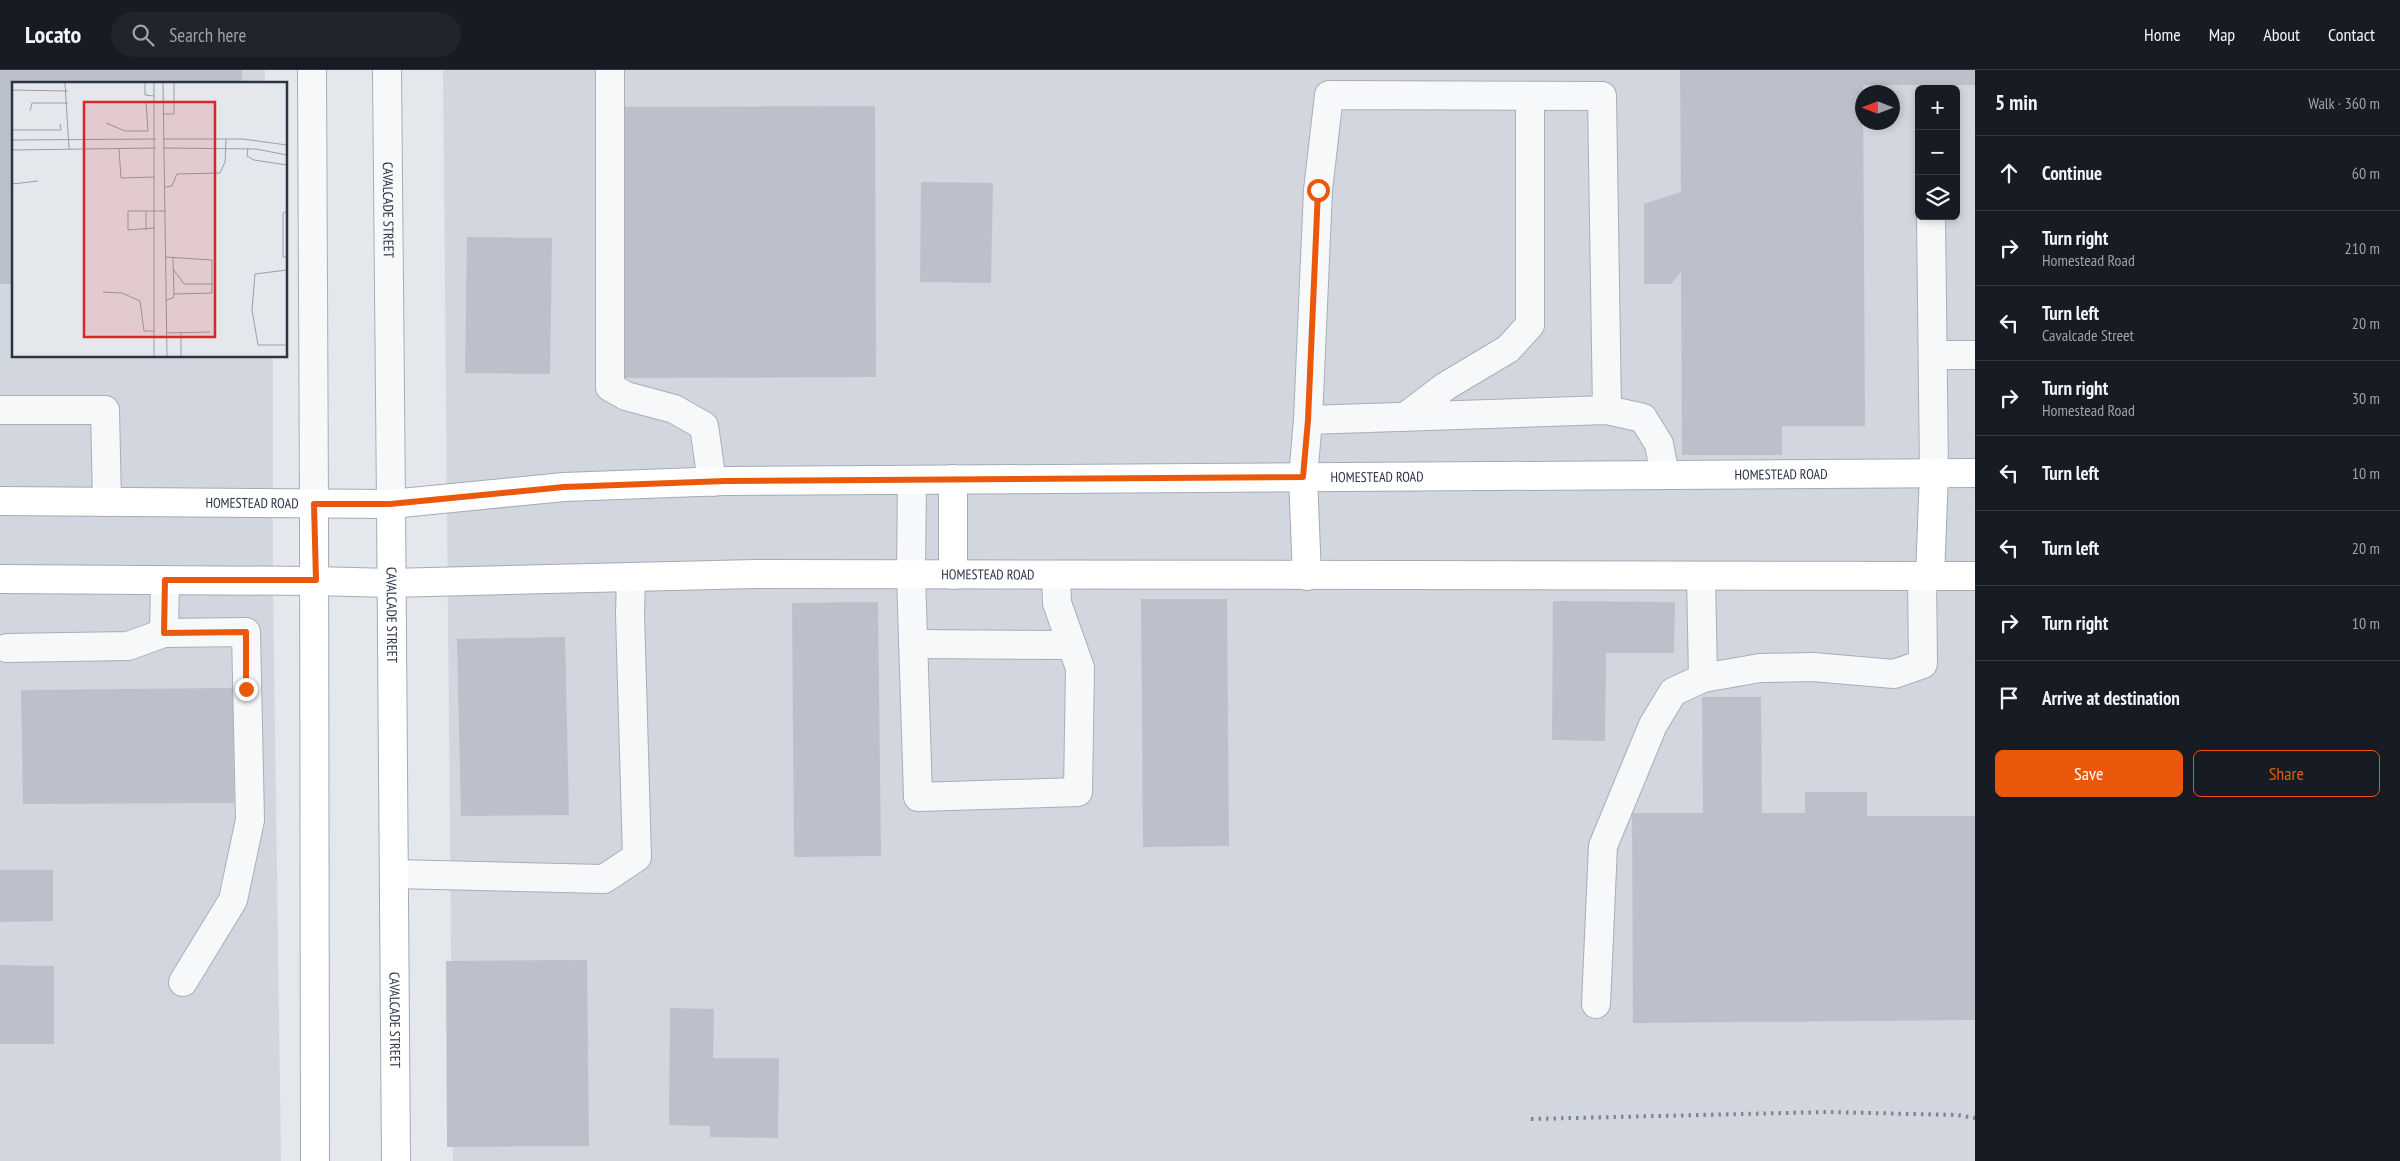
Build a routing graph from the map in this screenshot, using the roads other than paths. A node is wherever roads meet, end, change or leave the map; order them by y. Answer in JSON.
{"nodes":[{"id":1,"x":312,"y":70,"type":"edge"},
{"id":2,"x":387,"y":70,"type":"edge"},
{"id":3,"x":610,"y":70,"type":"edge"},
{"id":4,"x":1530,"y":96,"type":"junction"},
{"id":5,"x":1931,"y":220,"type":"edge"},
{"id":6,"x":1932,"y":355,"type":"junction"},
{"id":7,"x":1975,"y":355,"type":"edge"},
{"id":8,"x":0,"y":410,"type":"edge"},
{"id":9,"x":1607,"y":410,"type":"junction"},
{"id":10,"x":1405,"y":417,"type":"junction"},
{"id":11,"x":1308,"y":420,"type":"junction"},
{"id":12,"x":1934,"y":473,"type":"junction"},
{"id":13,"x":1975,"y":473,"type":"edge"},
{"id":14,"x":1664,"y":475,"type":"junction"},
{"id":15,"x":1303,"y":477,"type":"junction"},
{"id":16,"x":912,"y":480,"type":"junction"},
{"id":17,"x":953,"y":480,"type":"junction"},
{"id":18,"x":712,"y":482,"type":"junction"},
{"id":19,"x":0,"y":501,"type":"edge"},
{"id":20,"x":107,"y":502,"type":"junction"},
{"id":21,"x":314,"y":504,"type":"junction"},
{"id":22,"x":390,"y":504,"type":"junction"},
{"id":23,"x":911,"y":575,"type":"junction"},
{"id":24,"x":953,"y":575,"type":"junction"},
{"id":25,"x":1056,"y":575,"type":"junction"},
{"id":26,"x":1307,"y":576,"type":"junction"},
{"id":27,"x":1701,"y":576,"type":"junction"},
{"id":28,"x":1926,"y":576,"type":"junction"},
{"id":29,"x":1975,"y":576,"type":"edge"},
{"id":30,"x":631,"y":577,"type":"junction"},
{"id":31,"x":0,"y":579,"type":"edge"},
{"id":32,"x":165,"y":580,"type":"junction"},
{"id":33,"x":316,"y":580,"type":"junction"},
{"id":34,"x":390,"y":583,"type":"junction"},
{"id":35,"x":164,"y":633,"type":"junction"},
{"id":36,"x":913,"y":644,"type":"junction"},
{"id":37,"x":1072,"y":645,"type":"junction"},
{"id":38,"x":7,"y":648,"type":"dead end"},
{"id":39,"x":1703,"y":678,"type":"junction"},
{"id":40,"x":394,"y":874,"type":"junction"},
{"id":41,"x":183,"y":982,"type":"dead end"},
{"id":42,"x":1596,"y":1004,"type":"dead end"},
{"id":43,"x":316,"y":1161,"type":"edge"},
{"id":44,"x":396,"y":1161,"type":"edge"}],
"edges":[{"from":1,"to":21,"type":"street"},
{"from":2,"to":22,"type":"street","name":"CAVALCADE STREET"},
{"from":3,"to":18,"type":"street"},
{"from":4,"to":9,"type":"street"},
{"from":4,"to":10,"type":"street"},
{"from":4,"to":11,"type":"street"},
{"from":5,"to":6,"type":"street"},
{"from":6,"to":7,"type":"street"},
{"from":6,"to":12,"type":"street"},
{"from":8,"to":20,"type":"street"},
{"from":9,"to":10,"type":"street"},
{"from":9,"to":14,"type":"street"},
{"from":10,"to":11,"type":"street"},
{"from":11,"to":15,"type":"street"},
{"from":12,"to":13,"type":"main road","name":"HOMESTEAD ROAD"},
{"from":12,"to":14,"type":"main road","name":"HOMESTEAD ROAD"},
{"from":12,"to":28,"type":"main road"},
{"from":14,"to":15,"type":"main road","name":"HOMESTEAD ROAD"},
{"from":15,"to":17,"type":"main road","name":"HOMESTEAD ROAD"},
{"from":15,"to":26,"type":"main road"},
{"from":16,"to":17,"type":"main road","name":"HOMESTEAD ROAD"},
{"from":16,"to":18,"type":"main road","name":"HOMESTEAD ROAD"},
{"from":16,"to":23,"type":"street"},
{"from":17,"to":24,"type":"main road"},
{"from":18,"to":22,"type":"main road","name":"HOMESTEAD ROAD"},
{"from":19,"to":20,"type":"main road","name":"HOMESTEAD ROAD"},
{"from":20,"to":21,"type":"main road","name":"HOMESTEAD ROAD"},
{"from":21,"to":22,"type":"main road","name":"HOMESTEAD ROAD"},
{"from":21,"to":33,"type":"main road"},
{"from":22,"to":34,"type":"main road","name":"CAVALCADE STREET"},
{"from":23,"to":24,"type":"main road","name":"HOMESTEAD ROAD"},
{"from":23,"to":30,"type":"main road","name":"HOMESTEAD ROAD"},
{"from":23,"to":36,"type":"street"},
{"from":24,"to":25,"type":"main road","name":"HOMESTEAD ROAD"},
{"from":25,"to":26,"type":"main road","name":"HOMESTEAD ROAD"},
{"from":25,"to":37,"type":"street"},
{"from":26,"to":27,"type":"main road","name":"HOMESTEAD ROAD"},
{"from":27,"to":28,"type":"main road","name":"HOMESTEAD ROAD"},
{"from":27,"to":39,"type":"street"},
{"from":28,"to":29,"type":"main road","name":"HOMESTEAD ROAD"},
{"from":28,"to":39,"type":"street"},
{"from":30,"to":34,"type":"main road","name":"HOMESTEAD ROAD"},
{"from":30,"to":40,"type":"street"},
{"from":31,"to":32,"type":"main road","name":"HOMESTEAD ROAD"},
{"from":32,"to":33,"type":"main road","name":"HOMESTEAD ROAD"},
{"from":32,"to":35,"type":"street"},
{"from":33,"to":34,"type":"main road","name":"HOMESTEAD ROAD"},
{"from":33,"to":43,"type":"main road"},
{"from":34,"to":40,"type":"main road","name":"CAVALCADE STREET"},
{"from":35,"to":38,"type":"street"},
{"from":35,"to":41,"type":"street"},
{"from":36,"to":37,"type":"street"},
{"from":36,"to":37,"type":"street"},
{"from":39,"to":42,"type":"street"},
{"from":40,"to":44,"type":"main road","name":"CAVALCADE STREET"}]}
